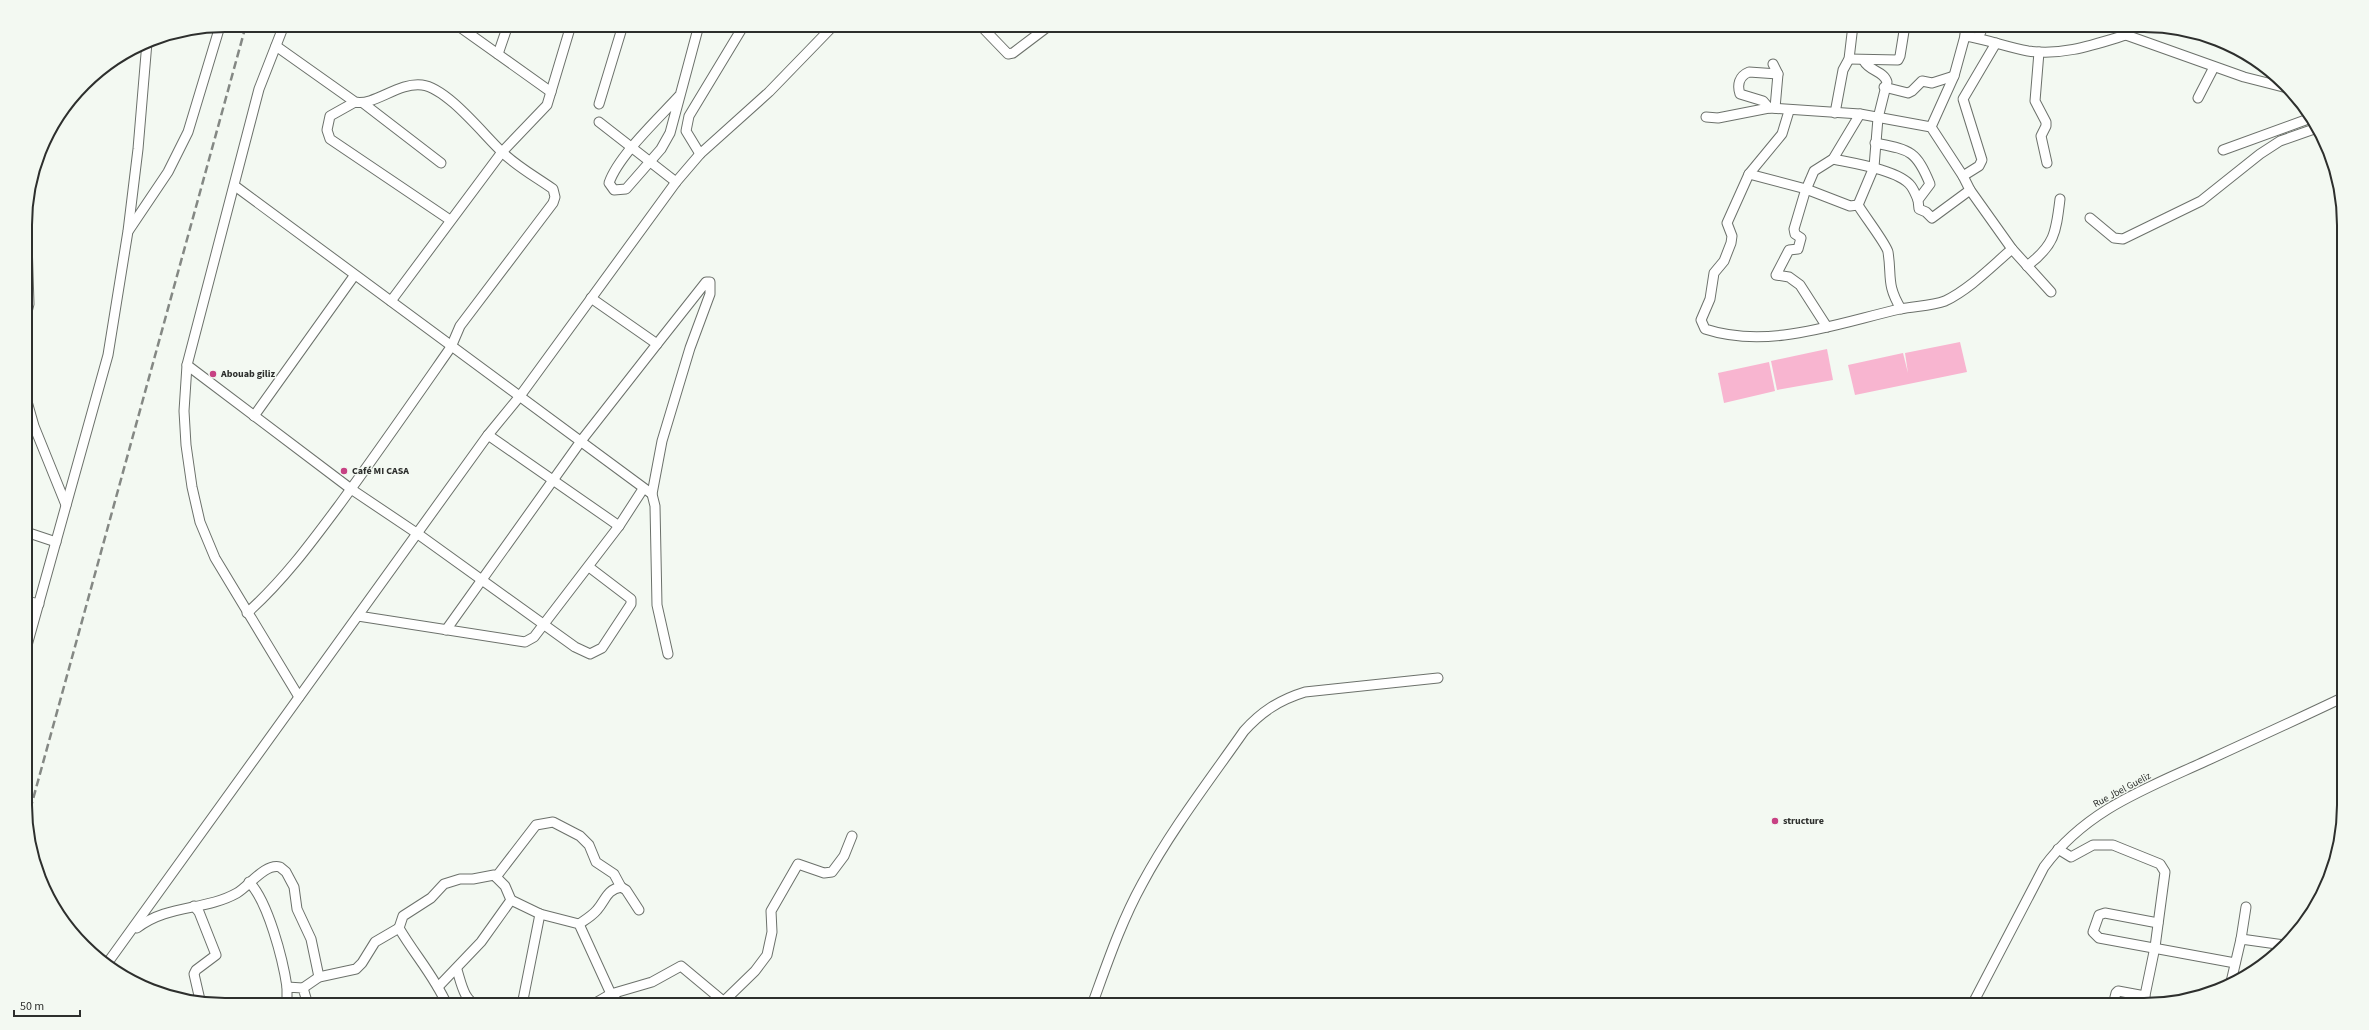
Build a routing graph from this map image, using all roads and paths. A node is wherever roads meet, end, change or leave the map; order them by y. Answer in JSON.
{"nodes":[{"id":1,"x":218,"y":32,"type":"edge"},
{"id":2,"x":281,"y":32,"type":"edge"},
{"id":3,"x":467,"y":32,"type":"edge"},
{"id":4,"x":506,"y":32,"type":"edge"},
{"id":5,"x":569,"y":32,"type":"edge"},
{"id":6,"x":621,"y":32,"type":"edge"},
{"id":7,"x":697,"y":32,"type":"edge"},
{"id":8,"x":740,"y":32,"type":"edge"},
{"id":9,"x":826,"y":32,"type":"edge"},
{"id":10,"x":987,"y":32,"type":"edge"},
{"id":11,"x":1041,"y":32,"type":"edge"},
{"id":12,"x":1852,"y":32,"type":"edge"},
{"id":13,"x":1904,"y":32,"type":"edge"},
{"id":14,"x":1965,"y":32,"type":"edge"},
{"id":15,"x":1981,"y":32,"type":"edge"},
{"id":16,"x":2126,"y":34,"type":"joint"},
{"id":17,"x":1965,"y":36,"type":"junction"},
{"id":18,"x":1978,"y":38,"type":"junction"},
{"id":19,"x":1996,"y":43,"type":"junction"},
{"id":20,"x":276,"y":46,"type":"junction"},
{"id":21,"x":146,"y":49,"type":"edge"},
{"id":22,"x":2039,"y":52,"type":"junction"},
{"id":23,"x":498,"y":54,"type":"junction"},
{"id":24,"x":1849,"y":59,"type":"junction"},
{"id":25,"x":1864,"y":61,"type":"junction"},
{"id":26,"x":1773,"y":64,"type":"dead end"},
{"id":27,"x":2214,"y":67,"type":"junction"},
{"id":28,"x":1778,"y":74,"type":"junction"},
{"id":29,"x":1954,"y":76,"type":"junction"},
{"id":30,"x":2276,"y":85,"type":"edge"},
{"id":31,"x":1884,"y":87,"type":"junction"},
{"id":32,"x":551,"y":92,"type":"junction"},
{"id":33,"x":679,"y":96,"type":"junction"},
{"id":34,"x":2198,"y":98,"type":"dead end"},
{"id":35,"x":359,"y":103,"type":"junction"},
{"id":36,"x":599,"y":104,"type":"dead end"},
{"id":37,"x":1772,"y":108,"type":"junction"},
{"id":38,"x":1789,"y":111,"type":"junction"},
{"id":39,"x":1835,"y":113,"type":"junction"},
{"id":40,"x":1860,"y":114,"type":"junction"},
{"id":41,"x":1706,"y":118,"type":"dead end"},
{"id":42,"x":1878,"y":118,"type":"junction"},
{"id":43,"x":2305,"y":120,"type":"edge"},
{"id":44,"x":599,"y":122,"type":"dead end"},
{"id":45,"x":1931,"y":127,"type":"junction"},
{"id":46,"x":2312,"y":130,"type":"edge"},
{"id":47,"x":1875,"y":143,"type":"junction"},
{"id":48,"x":632,"y":148,"type":"junction"},
{"id":49,"x":2223,"y":150,"type":"dead end"},
{"id":50,"x":502,"y":152,"type":"junction"},
{"id":51,"x":700,"y":154,"type":"junction"},
{"id":52,"x":1833,"y":159,"type":"junction"},
{"id":53,"x":648,"y":161,"type":"junction"},
{"id":54,"x":441,"y":163,"type":"dead end"},
{"id":55,"x":2047,"y":163,"type":"dead end"},
{"id":56,"x":1874,"y":167,"type":"junction"},
{"id":57,"x":1748,"y":174,"type":"junction"},
{"id":58,"x":1963,"y":176,"type":"junction"},
{"id":59,"x":676,"y":182,"type":"junction"},
{"id":60,"x":235,"y":186,"type":"junction"},
{"id":61,"x":1806,"y":189,"type":"junction"},
{"id":62,"x":1970,"y":190,"type":"junction"},
{"id":63,"x":2060,"y":199,"type":"dead end"},
{"id":64,"x":1918,"y":200,"type":"junction"},
{"id":65,"x":1858,"y":205,"type":"junction"},
{"id":66,"x":2090,"y":218,"type":"dead end"},
{"id":67,"x":450,"y":220,"type":"junction"},
{"id":68,"x":128,"y":231,"type":"junction"},
{"id":69,"x":2012,"y":249,"type":"junction"},
{"id":70,"x":2028,"y":266,"type":"junction"},
{"id":71,"x":354,"y":276,"type":"junction"},
{"id":72,"x":2050,"y":292,"type":"dead end"},
{"id":73,"x":591,"y":298,"type":"junction"},
{"id":74,"x":391,"y":301,"type":"junction"},
{"id":75,"x":1900,"y":309,"type":"junction"},
{"id":76,"x":1827,"y":327,"type":"junction"},
{"id":77,"x":657,"y":344,"type":"junction"},
{"id":78,"x":451,"y":347,"type":"junction"},
{"id":79,"x":187,"y":365,"type":"junction"},
{"id":80,"x":520,"y":396,"type":"junction"},
{"id":81,"x":254,"y":416,"type":"junction"},
{"id":82,"x":32,"y":419,"type":"edge"},
{"id":83,"x":488,"y":435,"type":"junction"},
{"id":84,"x":581,"y":441,"type":"junction"},
{"id":85,"x":553,"y":480,"type":"junction"},
{"id":86,"x":351,"y":489,"type":"junction"},
{"id":87,"x":643,"y":489,"type":"junction"},
{"id":88,"x":652,"y":494,"type":"junction"},
{"id":89,"x":66,"y":505,"type":"junction"},
{"id":90,"x":619,"y":526,"type":"junction"},
{"id":91,"x":32,"y":534,"type":"edge"},
{"id":92,"x":418,"y":534,"type":"junction"},
{"id":93,"x":56,"y":542,"type":"junction"},
{"id":94,"x":589,"y":567,"type":"junction"},
{"id":95,"x":482,"y":579,"type":"junction"},
{"id":96,"x":32,"y":602,"type":"edge"},
{"id":97,"x":39,"y":604,"type":"junction"},
{"id":98,"x":247,"y":613,"type":"junction"},
{"id":99,"x":358,"y":616,"type":"junction"},
{"id":100,"x":542,"y":624,"type":"junction"},
{"id":101,"x":32,"y":628,"type":"edge"},
{"id":102,"x":446,"y":630,"type":"junction"},
{"id":103,"x":668,"y":654,"type":"dead end"},
{"id":104,"x":1438,"y":678,"type":"dead end"},
{"id":105,"x":299,"y":697,"type":"junction"},
{"id":106,"x":2337,"y":700,"type":"edge"},
{"id":107,"x":852,"y":836,"type":"dead end"},
{"id":108,"x":2058,"y":849,"type":"junction"},
{"id":109,"x":496,"y":877,"type":"junction"},
{"id":110,"x":249,"y":882,"type":"junction"},
{"id":111,"x":621,"y":887,"type":"junction"},
{"id":112,"x":511,"y":900,"type":"junction"},
{"id":113,"x":194,"y":906,"type":"junction"},
{"id":114,"x":2246,"y":908,"type":"dead end"},
{"id":115,"x":639,"y":910,"type":"dead end"},
{"id":116,"x":540,"y":914,"type":"junction"},
{"id":117,"x":2158,"y":923,"type":"junction"},
{"id":118,"x":579,"y":924,"type":"junction"},
{"id":119,"x":399,"y":928,"type":"junction"},
{"id":120,"x":128,"y":935,"type":"junction"},
{"id":121,"x":2241,"y":939,"type":"junction"},
{"id":122,"x":2277,"y":944,"type":"edge"},
{"id":123,"x":2155,"y":947,"type":"junction"},
{"id":124,"x":110,"y":959,"type":"edge"},
{"id":125,"x":2235,"y":963,"type":"junction"},
{"id":126,"x":457,"y":970,"type":"junction"},
{"id":127,"x":2232,"y":976,"type":"edge"},
{"id":128,"x":320,"y":977,"type":"junction"},
{"id":129,"x":287,"y":986,"type":"junction"},
{"id":130,"x":438,"y":987,"type":"junction"},
{"id":131,"x":303,"y":988,"type":"junction"},
{"id":132,"x":611,"y":994,"type":"junction"},
{"id":133,"x":199,"y":996,"type":"edge"},
{"id":134,"x":287,"y":998,"type":"edge"},
{"id":135,"x":306,"y":998,"type":"edge"},
{"id":136,"x":444,"y":998,"type":"edge"},
{"id":137,"x":467,"y":998,"type":"edge"},
{"id":138,"x":523,"y":998,"type":"edge"},
{"id":139,"x":604,"y":998,"type":"edge"},
{"id":140,"x":615,"y":998,"type":"edge"},
{"id":141,"x":716,"y":998,"type":"edge"},
{"id":142,"x":727,"y":998,"type":"edge"},
{"id":143,"x":1095,"y":998,"type":"edge"},
{"id":144,"x":1976,"y":998,"type":"edge"},
{"id":145,"x":2115,"y":998,"type":"edge"},
{"id":146,"x":2138,"y":998,"type":"edge"},
{"id":147,"x":2144,"y":998,"type":"edge"}],
"edges":[{"from":1,"to":68,"type":"street"},
{"from":2,"to":20,"type":"street"},
{"from":3,"to":23,"type":"street"},
{"from":4,"to":23,"type":"street"},
{"from":5,"to":32,"type":"street"},
{"from":6,"to":36,"type":"street"},
{"from":7,"to":33,"type":"street"},
{"from":8,"to":51,"type":"street"},
{"from":9,"to":51,"type":"street"},
{"from":10,"to":11,"type":"street"},
{"from":12,"to":24,"type":"street"},
{"from":13,"to":25,"type":"street"},
{"from":14,"to":17,"type":"street"},
{"from":15,"to":18,"type":"street"},
{"from":16,"to":22,"type":"street"},
{"from":16,"to":27,"type":"street"},
{"from":17,"to":18,"type":"street"},
{"from":17,"to":29,"type":"street"},
{"from":18,"to":19,"type":"street"},
{"from":19,"to":22,"type":"street"},
{"from":19,"to":58,"type":"street"},
{"from":20,"to":35,"type":"street"},
{"from":20,"to":60,"type":"street"},
{"from":21,"to":68,"type":"street"},
{"from":22,"to":55,"type":"street"},
{"from":23,"to":32,"type":"street"},
{"from":24,"to":25,"type":"street"},
{"from":24,"to":39,"type":"street"},
{"from":25,"to":31,"type":"street"},
{"from":26,"to":28,"type":"street"},
{"from":27,"to":30,"type":"street"},
{"from":27,"to":34,"type":"street"},
{"from":28,"to":37,"type":"street"},
{"from":28,"to":37,"type":"street"},
{"from":29,"to":31,"type":"street"},
{"from":29,"to":45,"type":"street"},
{"from":31,"to":42,"type":"street"},
{"from":32,"to":50,"type":"street"},
{"from":33,"to":48,"type":"street"},
{"from":33,"to":53,"type":"street"},
{"from":35,"to":50,"type":"street"},
{"from":35,"to":54,"type":"street"},
{"from":35,"to":67,"type":"street"},
{"from":37,"to":38,"type":"street"},
{"from":37,"to":41,"type":"street"},
{"from":38,"to":39,"type":"street"},
{"from":38,"to":57,"type":"street"},
{"from":39,"to":40,"type":"street"},
{"from":40,"to":42,"type":"street"},
{"from":40,"to":52,"type":"street"},
{"from":42,"to":45,"type":"street"},
{"from":42,"to":47,"type":"street"},
{"from":43,"to":49,"type":"street"},
{"from":44,"to":48,"type":"street"},
{"from":45,"to":58,"type":"street"},
{"from":46,"to":66,"type":"street"},
{"from":47,"to":56,"type":"street"},
{"from":47,"to":64,"type":"street"},
{"from":48,"to":53,"type":"street"},
{"from":48,"to":53,"type":"street"},
{"from":50,"to":67,"type":"street"},
{"from":50,"to":78,"type":"street"},
{"from":51,"to":59,"type":"street"},
{"from":52,"to":56,"type":"street"},
{"from":52,"to":61,"type":"street"},
{"from":53,"to":59,"type":"street"},
{"from":56,"to":64,"type":"street"},
{"from":56,"to":65,"type":"street"},
{"from":57,"to":61,"type":"street"},
{"from":57,"to":76,"type":"street"},
{"from":58,"to":62,"type":"street"},
{"from":59,"to":73,"type":"street"},
{"from":60,"to":71,"type":"street"},
{"from":60,"to":79,"type":"street"},
{"from":61,"to":65,"type":"street"},
{"from":61,"to":76,"type":"street"},
{"from":62,"to":64,"type":"street"},
{"from":62,"to":69,"type":"street"},
{"from":63,"to":70,"type":"street"},
{"from":65,"to":75,"type":"street"},
{"from":67,"to":74,"type":"street"},
{"from":68,"to":89,"type":"street"},
{"from":69,"to":70,"type":"street"},
{"from":69,"to":75,"type":"street"},
{"from":70,"to":72,"type":"street"},
{"from":71,"to":74,"type":"street"},
{"from":71,"to":81,"type":"street"},
{"from":73,"to":77,"type":"street"},
{"from":73,"to":80,"type":"street"},
{"from":74,"to":78,"type":"street"},
{"from":75,"to":76,"type":"street"},
{"from":77,"to":84,"type":"street"},
{"from":77,"to":88,"type":"street"},
{"from":78,"to":80,"type":"street"},
{"from":78,"to":86,"type":"street"},
{"from":79,"to":81,"type":"street"},
{"from":79,"to":98,"type":"street"},
{"from":80,"to":83,"type":"street"},
{"from":80,"to":84,"type":"street"},
{"from":81,"to":86,"type":"street"},
{"from":82,"to":89,"type":"street"},
{"from":83,"to":85,"type":"street"},
{"from":83,"to":92,"type":"street"},
{"from":84,"to":85,"type":"street"},
{"from":84,"to":87,"type":"street"},
{"from":85,"to":90,"type":"street"},
{"from":85,"to":95,"type":"street"},
{"from":86,"to":92,"type":"street"},
{"from":86,"to":98,"type":"street"},
{"from":87,"to":88,"type":"street"},
{"from":87,"to":90,"type":"street"},
{"from":88,"to":103,"type":"street"},
{"from":89,"to":93,"type":"street"},
{"from":90,"to":94,"type":"street"},
{"from":91,"to":93,"type":"street"},
{"from":92,"to":95,"type":"street"},
{"from":92,"to":99,"type":"street"},
{"from":93,"to":97,"type":"street"},
{"from":94,"to":100,"type":"street"},
{"from":94,"to":100,"type":"street"},
{"from":95,"to":100,"type":"street"},
{"from":95,"to":102,"type":"street"},
{"from":96,"to":97,"type":"street"},
{"from":97,"to":101,"type":"street"},
{"from":98,"to":105,"type":"street"},
{"from":99,"to":102,"type":"street"},
{"from":99,"to":105,"type":"street"},
{"from":100,"to":102,"type":"street"},
{"from":104,"to":143,"type":"street"},
{"from":105,"to":120,"type":"street"},
{"from":106,"to":108,"type":"street","name":"Rue Jbel Gueliz"},
{"from":107,"to":142,"type":"street"},
{"from":108,"to":117,"type":"street"},
{"from":108,"to":144,"type":"street","name":"Rue Jbel Gueliz"},
{"from":109,"to":111,"type":"street"},
{"from":109,"to":112,"type":"street"},
{"from":109,"to":119,"type":"street"},
{"from":110,"to":113,"type":"street"},
{"from":110,"to":128,"type":"street"},
{"from":110,"to":129,"type":"street"},
{"from":111,"to":115,"type":"street"},
{"from":111,"to":118,"type":"street"},
{"from":112,"to":116,"type":"street"},
{"from":112,"to":126,"type":"street"},
{"from":113,"to":120,"type":"street"},
{"from":113,"to":133,"type":"street"},
{"from":114,"to":121,"type":"street"},
{"from":116,"to":118,"type":"street"},
{"from":116,"to":138,"type":"street"},
{"from":117,"to":123,"type":"street"},
{"from":117,"to":123,"type":"street"},
{"from":118,"to":132,"type":"street"},
{"from":119,"to":128,"type":"street"},
{"from":119,"to":130,"type":"street"},
{"from":120,"to":124,"type":"street"},
{"from":121,"to":122,"type":"street"},
{"from":121,"to":125,"type":"street"},
{"from":123,"to":125,"type":"street"},
{"from":123,"to":147,"type":"street"},
{"from":125,"to":127,"type":"street"},
{"from":126,"to":130,"type":"street"},
{"from":126,"to":137,"type":"street"},
{"from":128,"to":131,"type":"street"},
{"from":129,"to":131,"type":"street"},
{"from":129,"to":134,"type":"street"},
{"from":130,"to":136,"type":"street"},
{"from":131,"to":135,"type":"street"},
{"from":132,"to":139,"type":"street"},
{"from":132,"to":140,"type":"street"},
{"from":132,"to":141,"type":"street"},
{"from":145,"to":146,"type":"street"}]}
